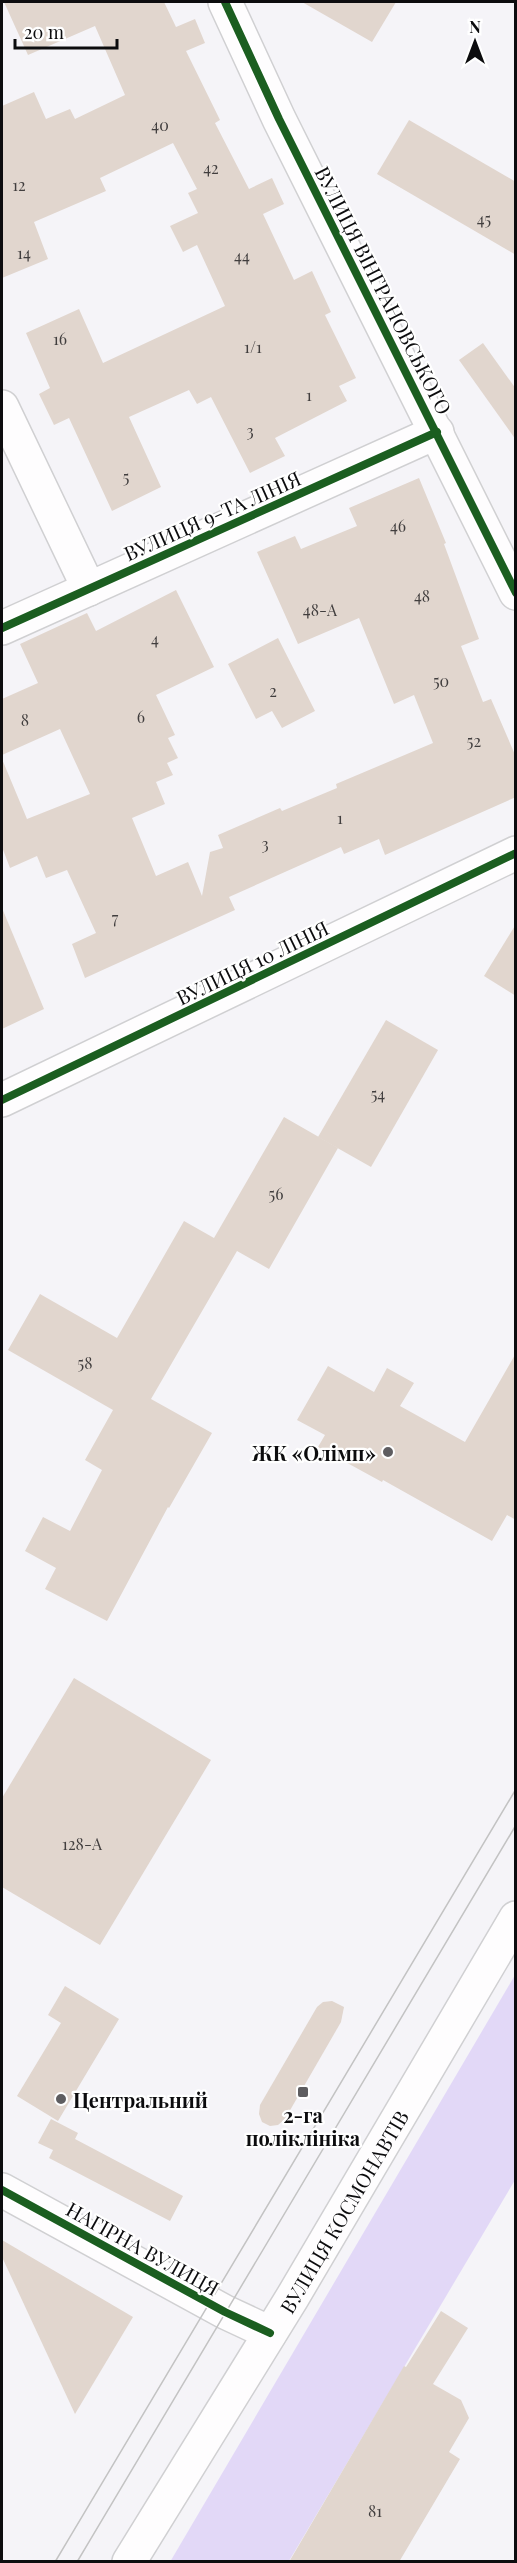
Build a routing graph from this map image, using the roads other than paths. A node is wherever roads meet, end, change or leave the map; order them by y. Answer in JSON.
{"nodes":[{"id":1,"x":225,"y":2,"type":"edge"},
{"id":2,"x":2,"y":407,"type":"edge"},
{"id":3,"x":437,"y":432,"type":"junction"},
{"id":4,"x":89,"y":589,"type":"junction"},
{"id":5,"x":516,"y":593,"type":"edge"},
{"id":6,"x":2,"y":628,"type":"edge"},
{"id":7,"x":516,"y":853,"type":"edge"},
{"id":8,"x":2,"y":1100,"type":"edge"},
{"id":9,"x":516,"y":1918,"type":"edge"},
{"id":10,"x":2,"y":2190,"type":"edge"},
{"id":11,"x":270,"y":2333,"type":"junction"},
{"id":12,"x":129,"y":2562,"type":"edge"}],
"edges":[{"from":1,"to":3,"type":"street","name":"ВУЛИЦЯ ВІНГРАНОВСЬКОГО"},
{"from":2,"to":4,"type":"street"},
{"from":3,"to":4,"type":"street","name":"ВУЛИЦЯ 9-ТА ЛІНІЯ"},
{"from":3,"to":5,"type":"street","name":"ВУЛИЦЯ ВІНГРАНОВСЬКОГО"},
{"from":4,"to":6,"type":"street","name":"ВУЛИЦЯ 9-ТА ЛІНІЯ"},
{"from":7,"to":8,"type":"street","name":"ВУЛИЦЯ 10 ЛІНІЯ"},
{"from":9,"to":11,"type":"street","name":"ВУЛИЦЯ КОСМОНАВТІВ"},
{"from":10,"to":11,"type":"street","name":"НАГІРНА ВУЛИЦЯ"},
{"from":11,"to":12,"type":"street","name":"ВУЛИЦЯ КОСМОНАВТІВ"}]}
